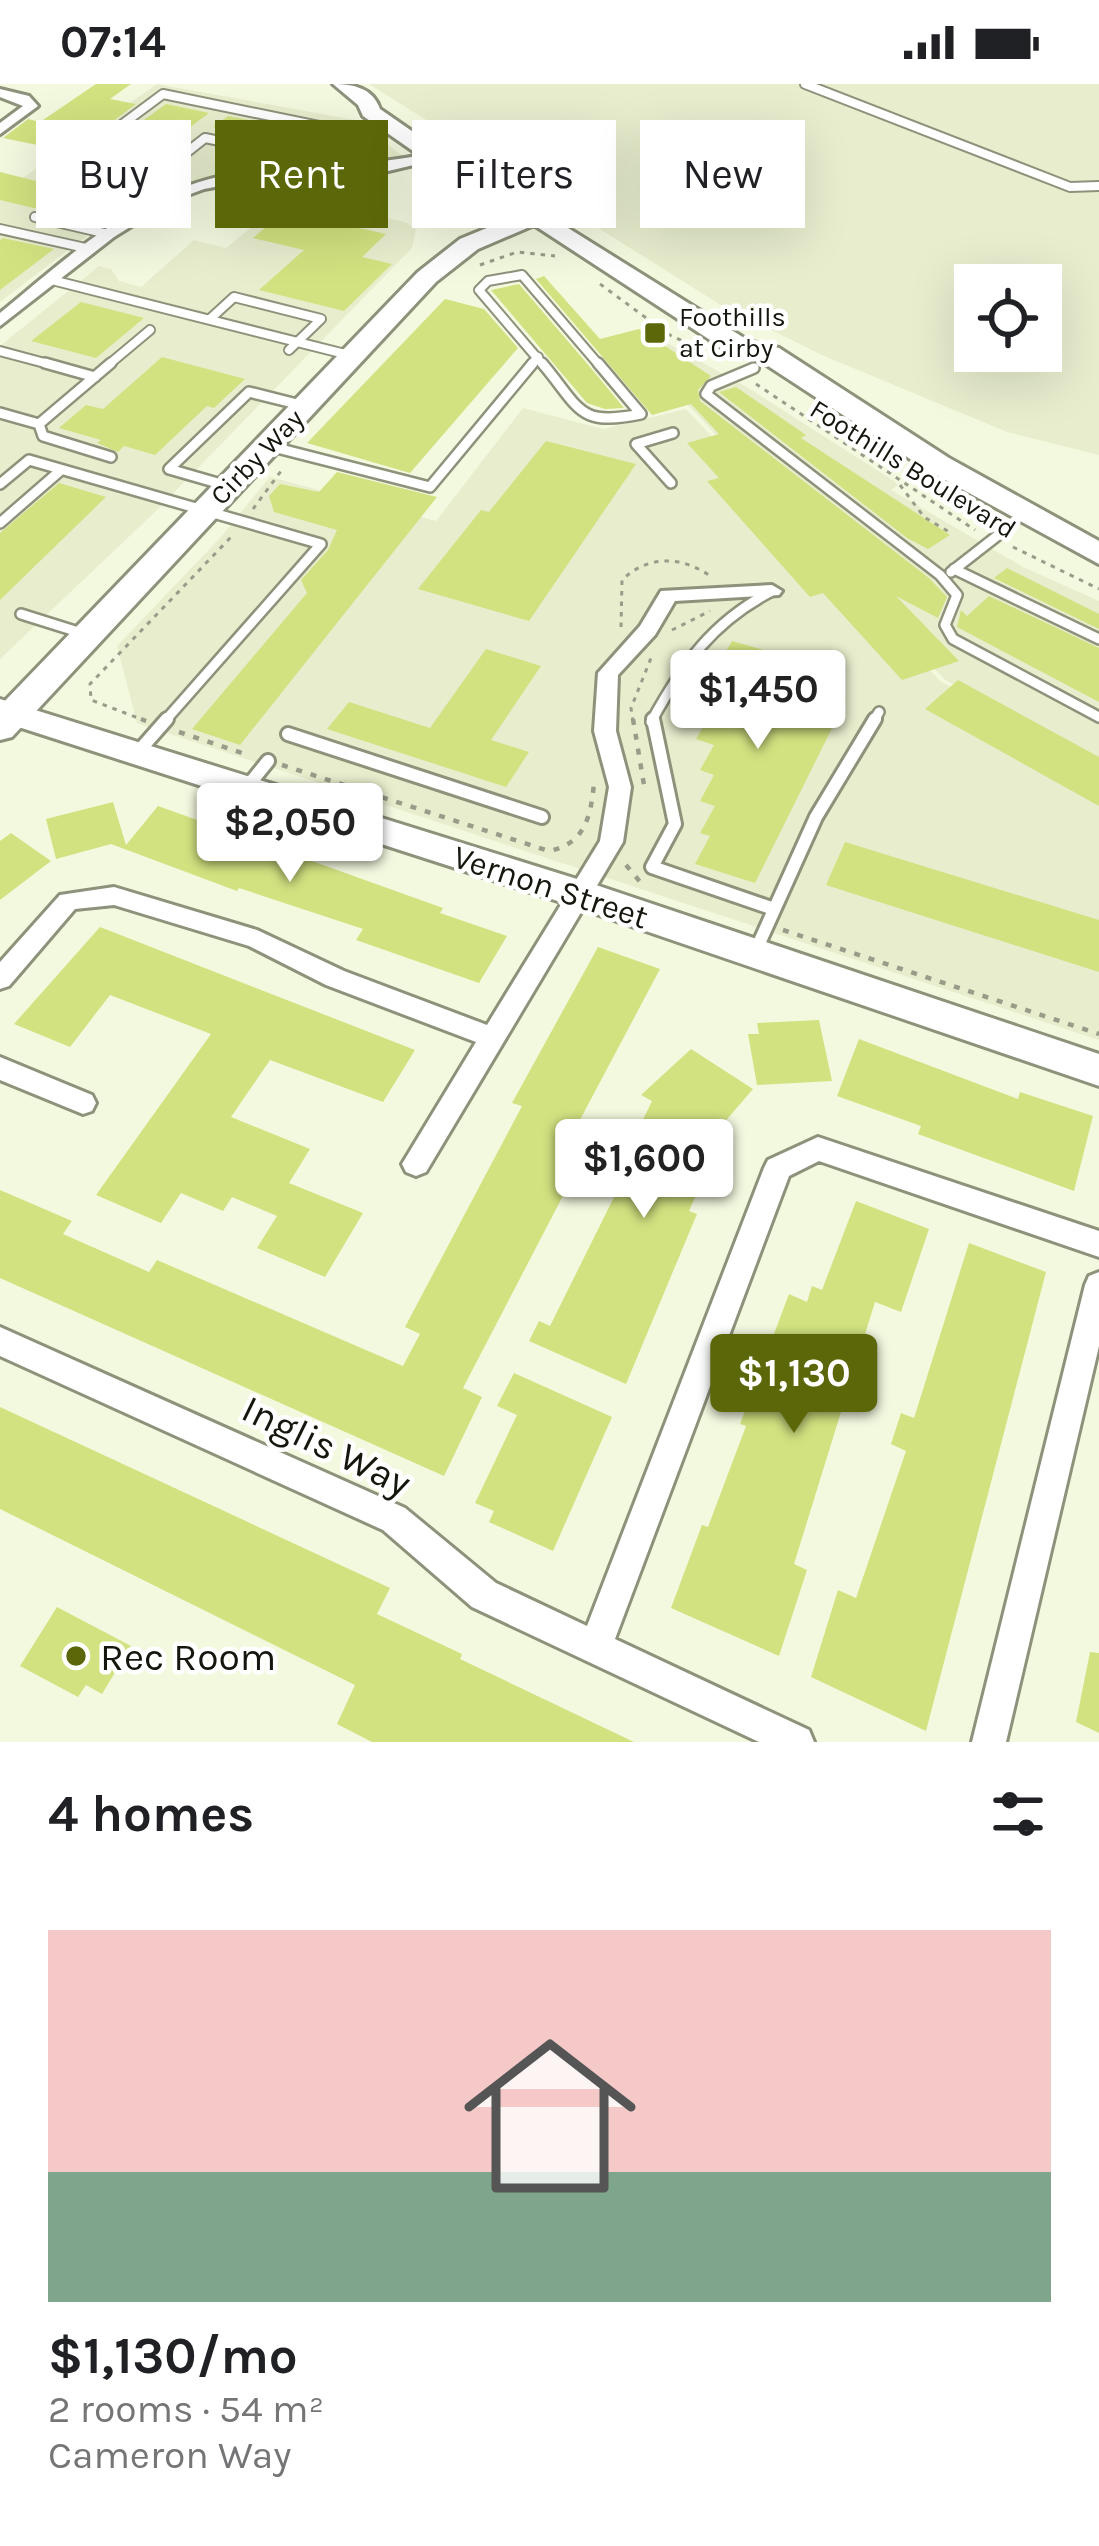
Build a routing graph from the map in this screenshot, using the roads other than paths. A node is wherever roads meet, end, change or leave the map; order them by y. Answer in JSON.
{"nodes":[{"id":1,"x":343,"y":84,"type":"edge"},
{"id":2,"x":806,"y":84,"type":"edge"},
{"id":3,"x":0,"y":94,"type":"edge"},
{"id":4,"x":368,"y":103,"type":"junction"},
{"id":5,"x":128,"y":120,"type":"edge"},
{"id":6,"x":412,"y":123,"type":"edge"},
{"id":7,"x":391,"y":127,"type":"junction"},
{"id":8,"x":0,"y":130,"type":"edge"},
{"id":9,"x":412,"y":141,"type":"edge"},
{"id":10,"x":1099,"y":186,"type":"edge"},
{"id":11,"x":34,"y":217,"type":"dead end"},
{"id":12,"x":117,"y":228,"type":"edge"},
{"id":13,"x":508,"y":228,"type":"edge"},
{"id":14,"x":556,"y":228,"type":"edge"},
{"id":15,"x":0,"y":229,"type":"edge"},
{"id":16,"x":108,"y":234,"type":"junction"},
{"id":17,"x":89,"y":249,"type":"junction"},
{"id":18,"x":52,"y":280,"type":"junction"},
{"id":19,"x":639,"y":281,"type":"junction"},
{"id":20,"x":392,"y":313,"type":"junction"},
{"id":21,"x":210,"y":319,"type":"junction"},
{"id":22,"x":0,"y":321,"type":"edge"},
{"id":23,"x":150,"y":330,"type":"dead end"},
{"id":24,"x":293,"y":346,"type":"junction"},
{"id":25,"x":0,"y":350,"type":"edge"},
{"id":26,"x":353,"y":356,"type":"junction"},
{"id":27,"x":538,"y":357,"type":"junction"},
{"id":28,"x":745,"y":363,"type":"junction"},
{"id":29,"x":95,"y":377,"type":"junction"},
{"id":30,"x":305,"y":406,"type":"junction"},
{"id":31,"x":0,"y":413,"type":"edge"},
{"id":32,"x":39,"y":424,"type":"junction"},
{"id":33,"x":673,"y":433,"type":"dead end"},
{"id":34,"x":281,"y":449,"type":"junction"},
{"id":35,"x":111,"y":457,"type":"dead end"},
{"id":36,"x":61,"y":470,"type":"junction"},
{"id":37,"x":671,"y":483,"type":"dead end"},
{"id":38,"x":0,"y":484,"type":"edge"},
{"id":39,"x":230,"y":486,"type":"junction"},
{"id":40,"x":206,"y":511,"type":"junction"},
{"id":41,"x":0,"y":523,"type":"edge"},
{"id":42,"x":1000,"y":534,"type":"junction"},
{"id":43,"x":1099,"y":554,"type":"edge"},
{"id":44,"x":950,"y":573,"type":"junction"},
{"id":45,"x":1099,"y":573,"type":"edge"},
{"id":46,"x":772,"y":591,"type":"joint"},
{"id":47,"x":21,"y":614,"type":"dead end"},
{"id":48,"x":89,"y":635,"type":"junction"},
{"id":49,"x":1099,"y":639,"type":"edge"},
{"id":50,"x":879,"y":712,"type":"dead end"},
{"id":51,"x":5,"y":717,"type":"edge"},
{"id":52,"x":1099,"y":717,"type":"edge"},
{"id":53,"x":288,"y":734,"type":"dead end"},
{"id":54,"x":149,"y":739,"type":"junction"},
{"id":55,"x":542,"y":817,"type":"dead end"},
{"id":56,"x":580,"y":894,"type":"junction"},
{"id":57,"x":774,"y":908,"type":"junction"},
{"id":58,"x":760,"y":939,"type":"junction"},
{"id":59,"x":0,"y":979,"type":"edge"},
{"id":60,"x":493,"y":1038,"type":"junction"},
{"id":61,"x":0,"y":1068,"type":"edge"},
{"id":62,"x":1099,"y":1070,"type":"edge"},
{"id":63,"x":83,"y":1103,"type":"dead end"},
{"id":64,"x":416,"y":1164,"type":"dead end"},
{"id":65,"x":1099,"y":1244,"type":"edge"},
{"id":66,"x":1099,"y":1285,"type":"edge"},
{"id":67,"x":0,"y":1341,"type":"edge"},
{"id":68,"x":596,"y":1647,"type":"junction"},
{"id":69,"x":797,"y":1742,"type":"edge"},
{"id":70,"x":988,"y":1742,"type":"edge"}],
"edges":[{"from":1,"to":4,"type":"main road"},
{"from":2,"to":10,"type":"lane"},
{"from":3,"to":8,"type":"street"},
{"from":4,"to":6,"type":"main road"},
{"from":4,"to":7,"type":"main road"},
{"from":5,"to":7,"type":"lane"},
{"from":7,"to":9,"type":"main road"},
{"from":11,"to":16,"type":"lane"},
{"from":12,"to":16,"type":"street"},
{"from":13,"to":20,"type":"main road","name":"Cirby Way"},
{"from":14,"to":19,"type":"main road","name":"Foothills Boulevard"},
{"from":15,"to":17,"type":"lane"},
{"from":16,"to":17,"type":"street"},
{"from":17,"to":18,"type":"street"},
{"from":18,"to":21,"type":"lane"},
{"from":18,"to":22,"type":"street"},
{"from":19,"to":20,"type":"main road"},
{"from":19,"to":28,"type":"main road","name":"Foothills Boulevard"},
{"from":20,"to":26,"type":"main road","name":"Cirby Way"},
{"from":21,"to":24,"type":"lane"},
{"from":21,"to":24,"type":"lane"},
{"from":23,"to":29,"type":"lane"},
{"from":24,"to":26,"type":"lane"},
{"from":25,"to":29,"type":"lane"},
{"from":26,"to":30,"type":"main road","name":"Cirby Way"},
{"from":27,"to":27,"type":"lane"},
{"from":27,"to":34,"type":"lane"},
{"from":28,"to":42,"type":"main road","name":"Foothills Boulevard"},
{"from":28,"to":43,"type":"main road","name":"Foothills Boulevard"},
{"from":28,"to":44,"type":"lane"},
{"from":29,"to":32,"type":"lane"},
{"from":30,"to":34,"type":"main road","name":"Cirby Way"},
{"from":30,"to":39,"type":"lane"},
{"from":31,"to":32,"type":"lane"},
{"from":32,"to":35,"type":"lane"},
{"from":33,"to":37,"type":"lane"},
{"from":34,"to":39,"type":"main road","name":"Cirby Way"},
{"from":36,"to":38,"type":"lane"},
{"from":36,"to":40,"type":"lane"},
{"from":36,"to":41,"type":"lane"},
{"from":39,"to":40,"type":"main road","name":"Cirby Way"},
{"from":40,"to":48,"type":"main road","name":"Cirby Way"},
{"from":40,"to":54,"type":"lane"},
{"from":42,"to":44,"type":"lane"},
{"from":42,"to":45,"type":"main road","name":"Foothills Boulevard"},
{"from":44,"to":49,"type":"lane"},
{"from":44,"to":52,"type":"lane"},
{"from":46,"to":56,"type":"street"},
{"from":46,"to":57,"type":"lane"},
{"from":47,"to":48,"type":"lane"},
{"from":48,"to":51,"type":"main road","name":"Cirby Way"},
{"from":50,"to":57,"type":"lane"},
{"from":51,"to":54,"type":"main road","name":"Vernon Street"},
{"from":53,"to":55,"type":"lane"},
{"from":54,"to":56,"type":"main road","name":"Vernon Street"},
{"from":56,"to":58,"type":"main road","name":"Vernon Street"},
{"from":56,"to":60,"type":"street"},
{"from":57,"to":58,"type":"lane"},
{"from":58,"to":62,"type":"main road","name":"Vernon Street"},
{"from":59,"to":60,"type":"street"},
{"from":60,"to":64,"type":"street"},
{"from":61,"to":63,"type":"street"},
{"from":65,"to":68,"type":"street"},
{"from":66,"to":70,"type":"street"},
{"from":67,"to":68,"type":"street","name":"Inglis Way"},
{"from":68,"to":69,"type":"street","name":"Inglis Way"}]}
